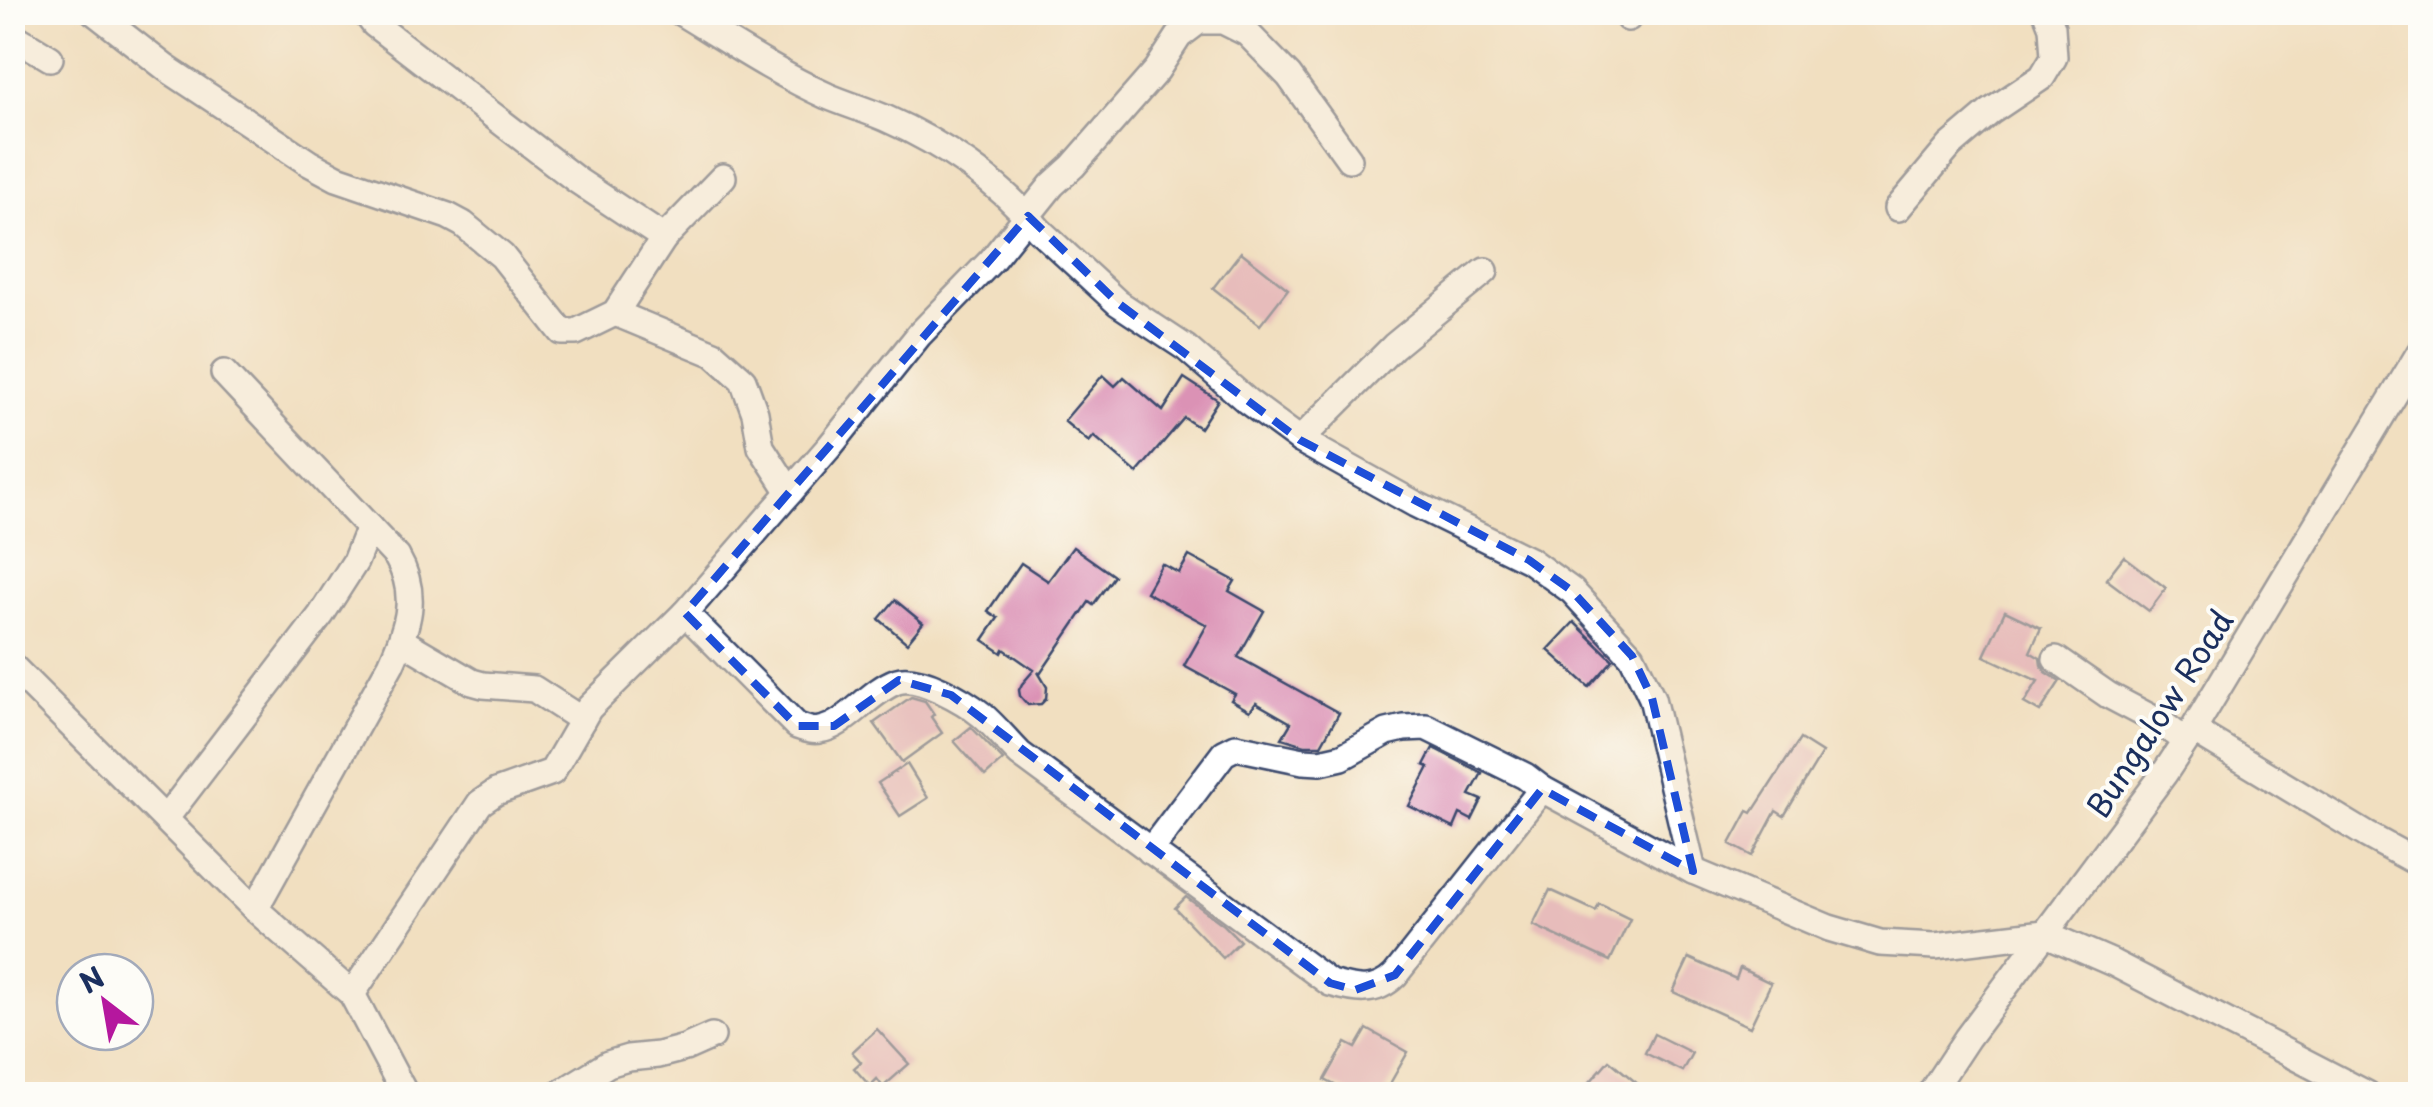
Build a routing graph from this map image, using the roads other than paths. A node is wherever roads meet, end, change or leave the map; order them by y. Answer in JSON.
{"nodes":[{"id":1,"x":94,"y":12,"type":"edge"},
{"id":2,"x":364,"y":12,"type":"edge"},
{"id":3,"x":680,"y":12,"type":"edge"},
{"id":4,"x":2046,"y":12,"type":"edge"},
{"id":5,"x":12,"y":34,"type":"edge"},
{"id":6,"x":50,"y":58,"type":"dead end"},
{"id":7,"x":1349,"y":159,"type":"dead end"},
{"id":8,"x":723,"y":177,"type":"dead end"},
{"id":9,"x":1898,"y":208,"type":"dead end"},
{"id":10,"x":1028,"y":216,"type":"junction"},
{"id":11,"x":664,"y":238,"type":"junction"},
{"id":12,"x":1485,"y":271,"type":"dead end"},
{"id":13,"x":615,"y":314,"type":"junction"},
{"id":14,"x":2420,"y":352,"type":"edge"},
{"id":15,"x":224,"y":373,"type":"dead end"},
{"id":16,"x":1300,"y":440,"type":"junction"},
{"id":17,"x":790,"y":492,"type":"junction"},
{"id":18,"x":369,"y":526,"type":"junction"},
{"id":19,"x":684,"y":613,"type":"junction"},
{"id":20,"x":402,"y":641,"type":"junction"},
{"id":21,"x":2056,"y":659,"type":"dead end"},
{"id":22,"x":12,"y":666,"type":"edge"},
{"id":23,"x":582,"y":720,"type":"junction"},
{"id":24,"x":2189,"y":735,"type":"junction"},
{"id":25,"x":1542,"y":789,"type":"junction"},
{"id":26,"x":166,"y":818,"type":"junction"},
{"id":27,"x":1150,"y":851,"type":"junction"},
{"id":28,"x":2420,"y":864,"type":"edge"},
{"id":29,"x":1693,"y":871,"type":"junction"},
{"id":30,"x":256,"y":909,"type":"junction"},
{"id":31,"x":2044,"y":933,"type":"junction"},
{"id":32,"x":352,"y":994,"type":"junction"},
{"id":33,"x":712,"y":1036,"type":"dead end"},
{"id":34,"x":405,"y":1094,"type":"edge"},
{"id":35,"x":559,"y":1094,"type":"edge"},
{"id":36,"x":1930,"y":1094,"type":"edge"},
{"id":37,"x":2367,"y":1094,"type":"edge"}],
"edges":[{"from":1,"to":13,"type":"street"},
{"from":2,"to":11,"type":"street"},
{"from":3,"to":10,"type":"street"},
{"from":4,"to":9,"type":"street"},
{"from":5,"to":6,"type":"street"},
{"from":7,"to":10,"type":"street"},
{"from":8,"to":11,"type":"street"},
{"from":10,"to":16,"type":"street"},
{"from":10,"to":17,"type":"street"},
{"from":11,"to":13,"type":"street"},
{"from":12,"to":16,"type":"street"},
{"from":13,"to":17,"type":"street"},
{"from":14,"to":24,"type":"street","name":"Bungalow Road"},
{"from":15,"to":18,"type":"street"},
{"from":16,"to":29,"type":"street"},
{"from":17,"to":19,"type":"street"},
{"from":18,"to":20,"type":"street"},
{"from":18,"to":26,"type":"street"},
{"from":19,"to":23,"type":"street"},
{"from":19,"to":27,"type":"street"},
{"from":20,"to":23,"type":"street"},
{"from":20,"to":30,"type":"street"},
{"from":21,"to":24,"type":"street"},
{"from":22,"to":26,"type":"street"},
{"from":23,"to":32,"type":"street"},
{"from":24,"to":28,"type":"street"},
{"from":24,"to":31,"type":"street","name":"Bungalow Road"},
{"from":25,"to":27,"type":"street"},
{"from":25,"to":27,"type":"street"},
{"from":25,"to":29,"type":"street"},
{"from":26,"to":30,"type":"street"},
{"from":29,"to":31,"type":"street"},
{"from":30,"to":32,"type":"street"},
{"from":31,"to":36,"type":"street","name":"Bungalow Road"},
{"from":31,"to":37,"type":"street"},
{"from":32,"to":34,"type":"street"},
{"from":33,"to":35,"type":"street"}]}
